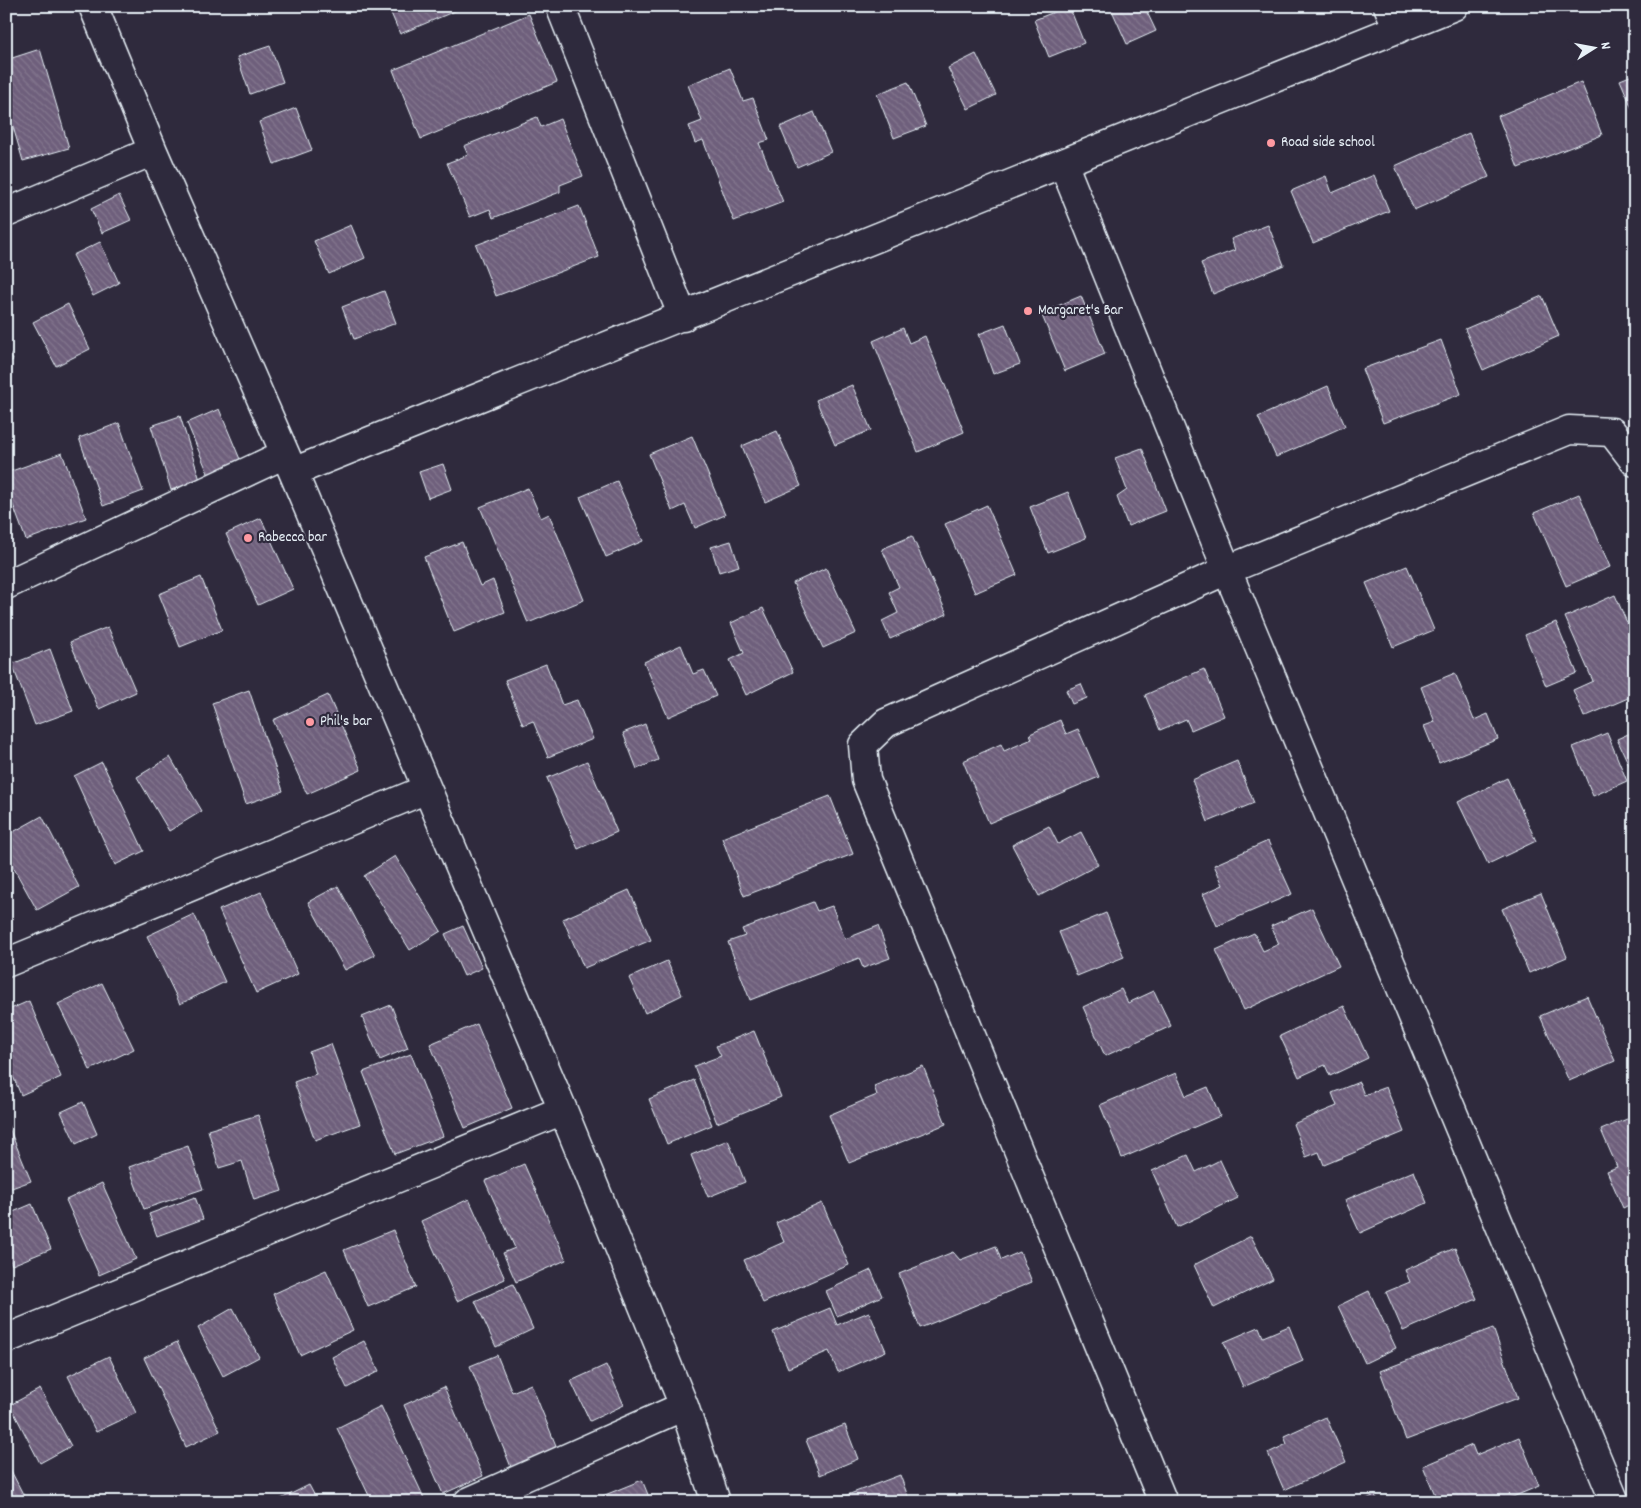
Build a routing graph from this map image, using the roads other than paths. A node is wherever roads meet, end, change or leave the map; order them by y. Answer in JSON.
{"nodes":[{"id":1,"x":93,"y":6,"type":"edge"},
{"id":2,"x":560,"y":6,"type":"edge"},
{"id":3,"x":1454,"y":6,"type":"edge"},
{"id":4,"x":1393,"y":18,"type":"edge"},
{"id":5,"x":153,"y":151,"type":"junction"},
{"id":6,"x":1062,"y":163,"type":"junction"},
{"id":7,"x":6,"y":212,"type":"edge"},
{"id":8,"x":683,"y":317,"type":"junction"},
{"id":9,"x":1635,"y":462,"type":"edge"},
{"id":10,"x":289,"y":463,"type":"junction"},
{"id":11,"x":1227,"y":570,"type":"junction"},
{"id":12,"x":6,"y":585,"type":"edge"},
{"id":13,"x":428,"y":789,"type":"junction"},
{"id":14,"x":6,"y":963,"type":"edge"},
{"id":15,"x":563,"y":1110,"type":"junction"},
{"id":16,"x":6,"y":1340,"type":"edge"},
{"id":17,"x":684,"y":1406,"type":"junction"},
{"id":18,"x":468,"y":1502,"type":"edge"},
{"id":19,"x":716,"y":1502,"type":"edge"},
{"id":20,"x":1163,"y":1502,"type":"edge"},
{"id":21,"x":1615,"y":1502,"type":"edge"}],
"edges":[{"from":1,"to":5,"type":"street"},
{"from":2,"to":8,"type":"street"},
{"from":3,"to":4,"type":"street"},
{"from":4,"to":6,"type":"street"},
{"from":5,"to":7,"type":"street"},
{"from":5,"to":10,"type":"street"},
{"from":6,"to":8,"type":"street"},
{"from":6,"to":11,"type":"street"},
{"from":8,"to":10,"type":"street"},
{"from":9,"to":11,"type":"street"},
{"from":10,"to":12,"type":"street"},
{"from":10,"to":13,"type":"street"},
{"from":11,"to":20,"type":"street"},
{"from":11,"to":21,"type":"street"},
{"from":13,"to":14,"type":"street"},
{"from":13,"to":15,"type":"street"},
{"from":15,"to":16,"type":"street"},
{"from":15,"to":17,"type":"street"},
{"from":17,"to":18,"type":"street"},
{"from":17,"to":19,"type":"street"}]}
